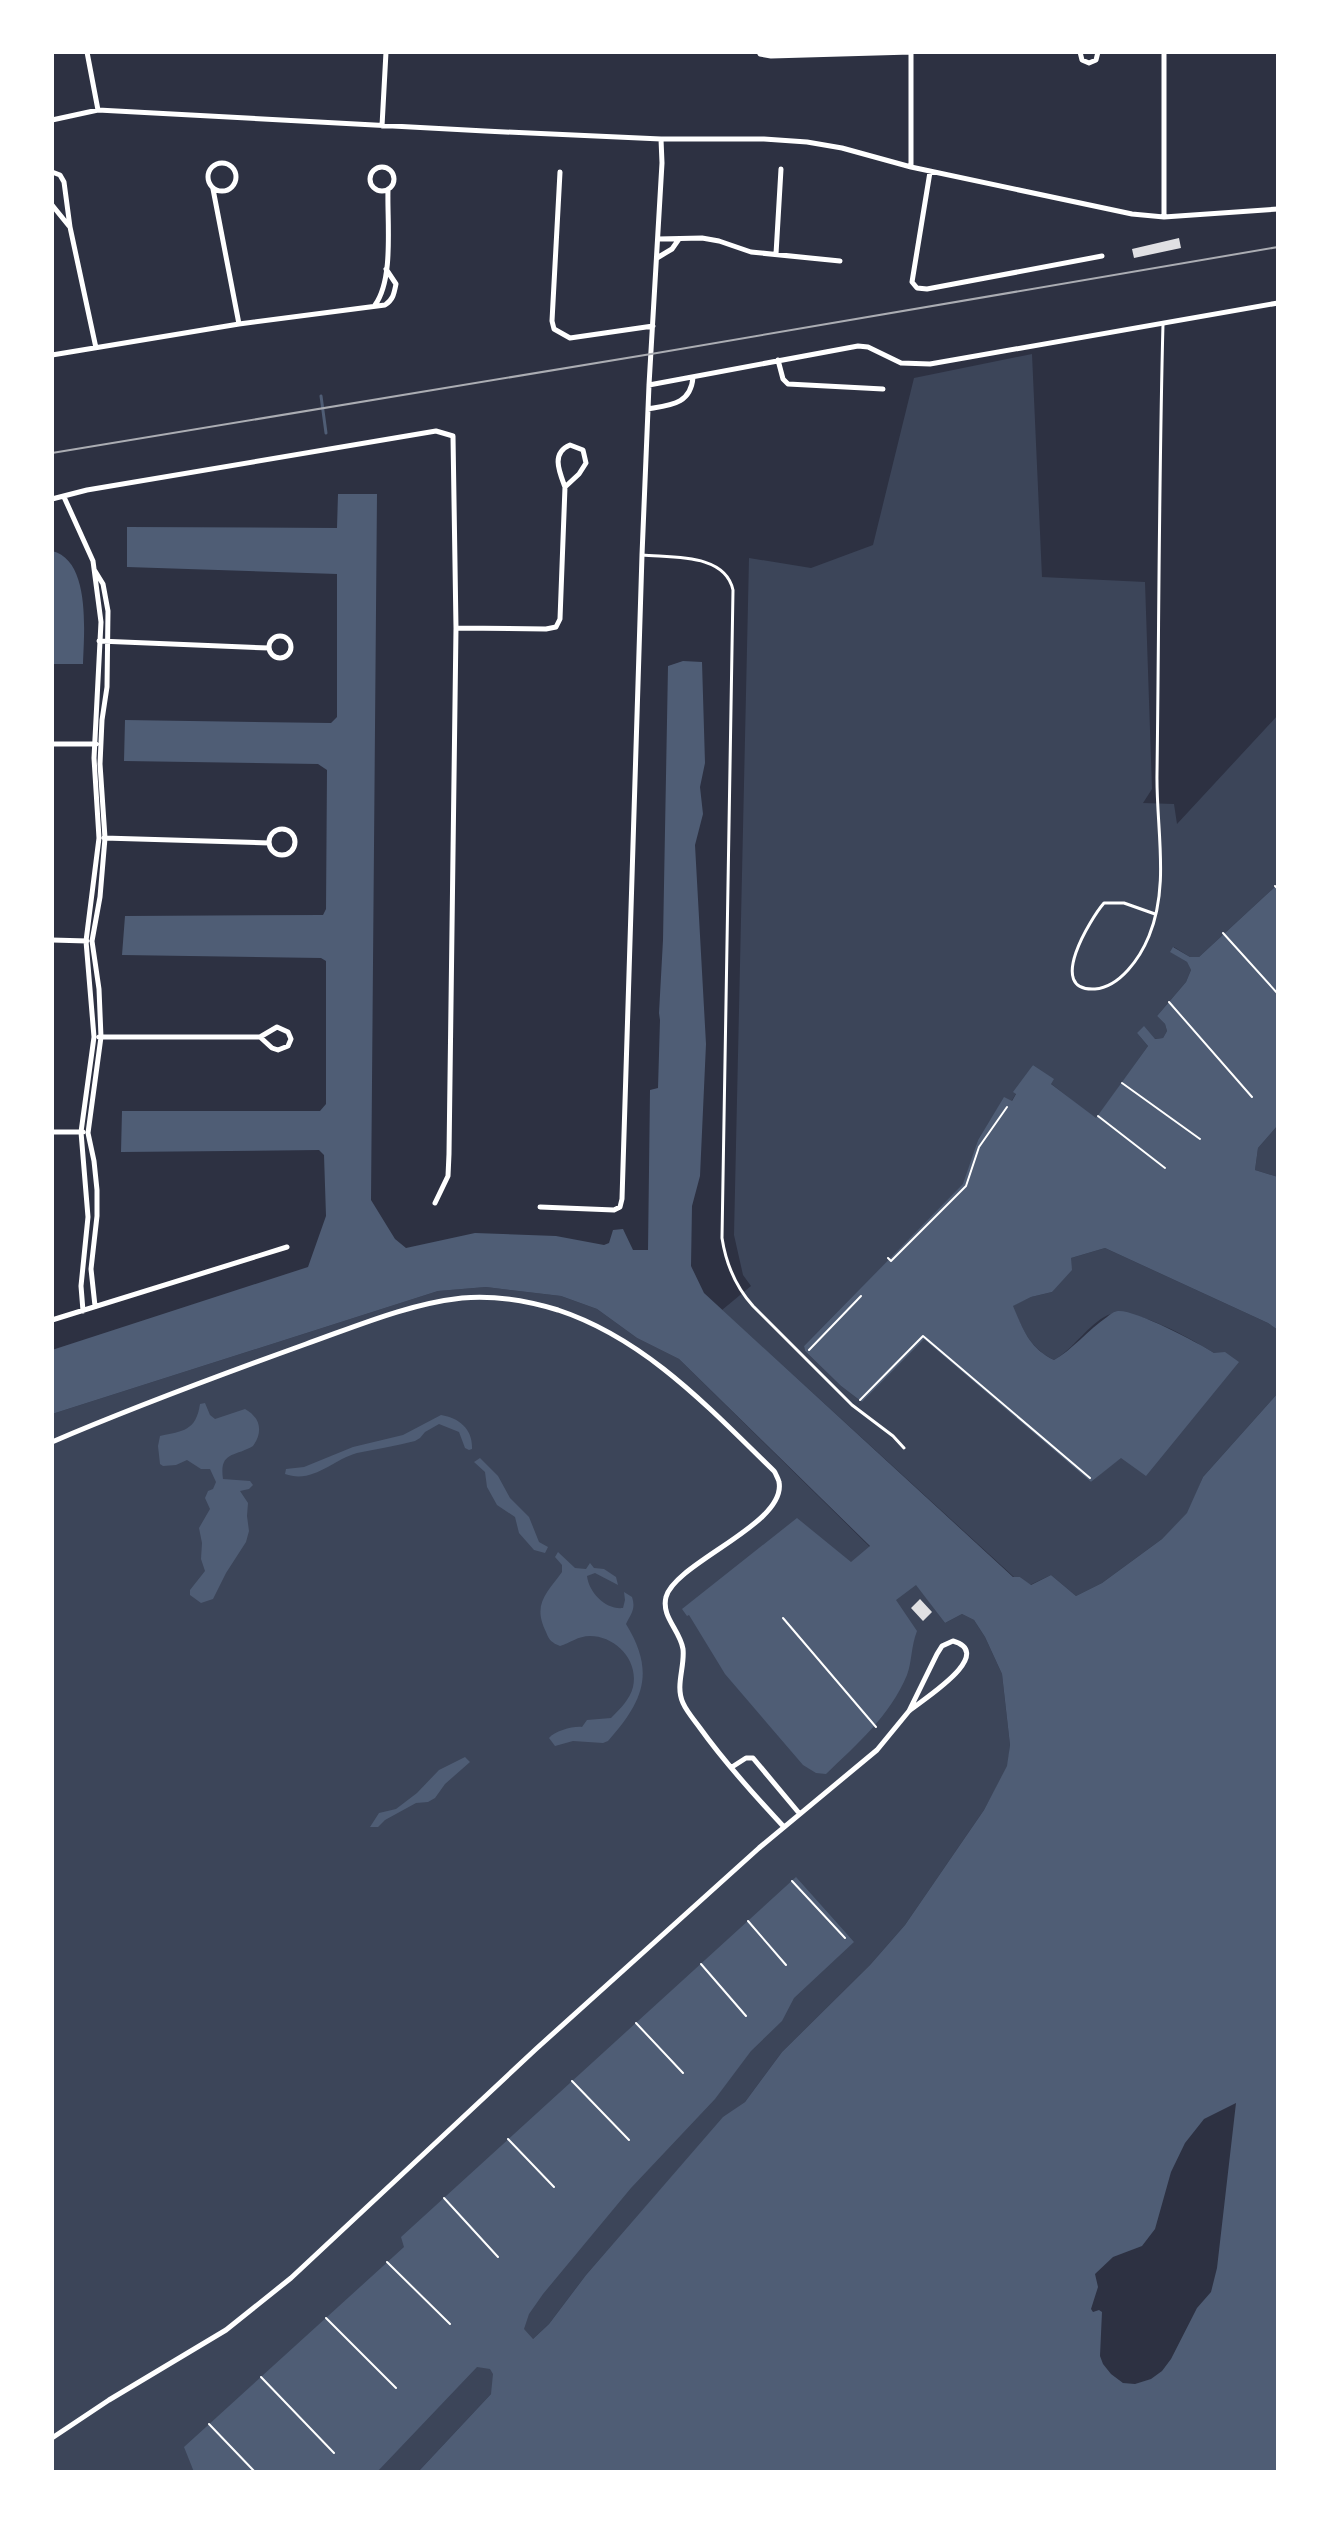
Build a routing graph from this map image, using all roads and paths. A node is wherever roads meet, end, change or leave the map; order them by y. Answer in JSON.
{"nodes":[{"id":1,"x":87,"y":52,"type":"edge"},
{"id":2,"x":386,"y":52,"type":"edge"},
{"id":3,"x":911,"y":52,"type":"edge"},
{"id":4,"x":1079,"y":52,"type":"edge"},
{"id":5,"x":1098,"y":52,"type":"edge"},
{"id":6,"x":1164,"y":52,"type":"edge"},
{"id":7,"x":759,"y":53,"type":"edge"},
{"id":8,"x":98,"y":110,"type":"junction"},
{"id":9,"x":52,"y":120,"type":"edge"},
{"id":10,"x":382,"y":126,"type":"junction"},
{"id":11,"x":661,"y":139,"type":"junction"},
{"id":12,"x":911,"y":167,"type":"junction"},
{"id":13,"x":781,"y":169,"type":"dead end"},
{"id":14,"x":52,"y":172,"type":"edge"},
{"id":15,"x":560,"y":172,"type":"dead end"},
{"id":16,"x":930,"y":172,"type":"junction"},
{"id":17,"x":213,"y":189,"type":"junction"},
{"id":18,"x":388,"y":190,"type":"junction"},
{"id":19,"x":52,"y":205,"type":"edge"},
{"id":20,"x":1278,"y":209,"type":"edge"},
{"id":21,"x":1164,"y":217,"type":"junction"},
{"id":22,"x":70,"y":227,"type":"junction"},
{"id":23,"x":679,"y":238,"type":"junction"},
{"id":24,"x":658,"y":239,"type":"junction"},
{"id":25,"x":776,"y":254,"type":"junction"},
{"id":26,"x":1102,"y":256,"type":"dead end"},
{"id":27,"x":657,"y":258,"type":"junction"},
{"id":28,"x":840,"y":261,"type":"dead end"},
{"id":29,"x":386,"y":269,"type":"junction"},
{"id":30,"x":1278,"y":303,"type":"edge"},
{"id":31,"x":375,"y":305,"type":"junction"},
{"id":32,"x":239,"y":324,"type":"junction"},
{"id":33,"x":1163,"y":324,"type":"junction"},
{"id":34,"x":653,"y":326,"type":"junction"},
{"id":35,"x":96,"y":348,"type":"junction"},
{"id":36,"x":52,"y":355,"type":"edge"},
{"id":37,"x":778,"y":360,"type":"junction"},
{"id":38,"x":693,"y":377,"type":"junction"},
{"id":39,"x":649,"y":385,"type":"junction"},
{"id":40,"x":883,"y":389,"type":"dead end"},
{"id":41,"x":648,"y":409,"type":"junction"},
{"id":42,"x":565,"y":487,"type":"junction"},
{"id":43,"x":64,"y":497,"type":"junction"},
{"id":44,"x":52,"y":499,"type":"edge"},
{"id":45,"x":642,"y":555,"type":"junction"},
{"id":46,"x":94,"y":570,"type":"junction"},
{"id":47,"x":456,"y":628,"type":"junction"},
{"id":48,"x":99,"y":641,"type":"junction"},
{"id":49,"x":106,"y":643,"type":"junction"},
{"id":50,"x":269,"y":648,"type":"junction"},
{"id":51,"x":52,"y":744,"type":"edge"},
{"id":52,"x":98,"y":744,"type":"junction"},
{"id":53,"x":102,"y":838,"type":"junction"},
{"id":54,"x":269,"y":843,"type":"junction"},
{"id":55,"x":1155,"y":914,"type":"junction"},
{"id":56,"x":1223,"y":933,"type":"dead end"},
{"id":57,"x":52,"y":940,"type":"edge"},
{"id":58,"x":89,"y":941,"type":"junction"},
{"id":59,"x":1278,"y":994,"type":"edge"},
{"id":60,"x":1169,"y":1002,"type":"dead end"},
{"id":61,"x":271,"y":1031,"type":"junction"},
{"id":62,"x":98,"y":1037,"type":"junction"},
{"id":63,"x":260,"y":1037,"type":"junction"},
{"id":64,"x":269,"y":1045,"type":"junction"},
{"id":65,"x":1122,"y":1083,"type":"dead end"},
{"id":66,"x":1252,"y":1097,"type":"dead end"},
{"id":67,"x":1007,"y":1107,"type":"dead end"},
{"id":68,"x":1098,"y":1116,"type":"dead end"},
{"id":69,"x":52,"y":1132,"type":"edge"},
{"id":70,"x":84,"y":1132,"type":"junction"},
{"id":71,"x":1200,"y":1139,"type":"dead end"},
{"id":72,"x":1165,"y":1168,"type":"dead end"},
{"id":73,"x":435,"y":1203,"type":"dead end"},
{"id":74,"x":540,"y":1207,"type":"dead end"},
{"id":75,"x":87,"y":1231,"type":"junction"},
{"id":76,"x":95,"y":1232,"type":"junction"},
{"id":77,"x":287,"y":1247,"type":"dead end"},
{"id":78,"x":888,"y":1258,"type":"dead end"},
{"id":79,"x":861,"y":1296,"type":"dead end"},
{"id":80,"x":95,"y":1306,"type":"junction"},
{"id":81,"x":83,"y":1311,"type":"junction"},
{"id":82,"x":52,"y":1320,"type":"edge"},
{"id":83,"x":806,"y":1353,"type":"dead end"},
{"id":84,"x":860,"y":1400,"type":"dead end"},
{"id":85,"x":52,"y":1442,"type":"edge"},
{"id":86,"x":904,"y":1448,"type":"dead end"},
{"id":87,"x":1090,"y":1478,"type":"dead end"},
{"id":88,"x":783,"y":1618,"type":"dead end"},
{"id":89,"x":909,"y":1711,"type":"junction"},
{"id":90,"x":876,"y":1727,"type":"dead end"},
{"id":91,"x":732,"y":1767,"type":"junction"},
{"id":92,"x":799,"y":1813,"type":"junction"},
{"id":93,"x":784,"y":1827,"type":"junction"},
{"id":94,"x":792,"y":1881,"type":"dead end"},
{"id":95,"x":748,"y":1921,"type":"dead end"},
{"id":96,"x":845,"y":1938,"type":"dead end"},
{"id":97,"x":701,"y":1964,"type":"dead end"},
{"id":98,"x":786,"y":1965,"type":"dead end"},
{"id":99,"x":746,"y":2016,"type":"dead end"},
{"id":100,"x":636,"y":2023,"type":"dead end"},
{"id":101,"x":683,"y":2073,"type":"dead end"},
{"id":102,"x":572,"y":2081,"type":"dead end"},
{"id":103,"x":508,"y":2139,"type":"dead end"},
{"id":104,"x":629,"y":2140,"type":"dead end"},
{"id":105,"x":554,"y":2187,"type":"dead end"},
{"id":106,"x":444,"y":2198,"type":"dead end"},
{"id":107,"x":498,"y":2257,"type":"dead end"},
{"id":108,"x":387,"y":2262,"type":"dead end"},
{"id":109,"x":326,"y":2318,"type":"dead end"},
{"id":110,"x":450,"y":2324,"type":"dead end"},
{"id":111,"x":261,"y":2377,"type":"dead end"},
{"id":112,"x":396,"y":2388,"type":"dead end"},
{"id":113,"x":209,"y":2424,"type":"dead end"},
{"id":114,"x":52,"y":2438,"type":"edge"},
{"id":115,"x":334,"y":2453,"type":"dead end"},
{"id":116,"x":255,"y":2472,"type":"edge"}],
"edges":[{"from":1,"to":8,"type":"street"},
{"from":2,"to":10,"type":"street"},
{"from":3,"to":7,"type":"street"},
{"from":3,"to":12,"type":"street"},
{"from":4,"to":5,"type":"street"},
{"from":6,"to":21,"type":"street"},
{"from":8,"to":9,"type":"street"},
{"from":8,"to":10,"type":"street"},
{"from":10,"to":11,"type":"street"},
{"from":11,"to":12,"type":"street"},
{"from":11,"to":24,"type":"street"},
{"from":12,"to":16,"type":"street"},
{"from":13,"to":25,"type":"street"},
{"from":14,"to":22,"type":"street"},
{"from":15,"to":34,"type":"street"},
{"from":16,"to":21,"type":"street"},
{"from":16,"to":26,"type":"street"},
{"from":17,"to":17,"type":"street"},
{"from":17,"to":32,"type":"street"},
{"from":18,"to":18,"type":"street"},
{"from":18,"to":29,"type":"street"},
{"from":19,"to":22,"type":"street"},
{"from":20,"to":21,"type":"street"},
{"from":22,"to":35,"type":"street"},
{"from":23,"to":24,"type":"street"},
{"from":23,"to":25,"type":"street"},
{"from":23,"to":27,"type":"street"},
{"from":24,"to":27,"type":"street"},
{"from":25,"to":28,"type":"street"},
{"from":27,"to":34,"type":"street"},
{"from":29,"to":31,"type":"street"},
{"from":29,"to":31,"type":"street"},
{"from":30,"to":33,"type":"street"},
{"from":31,"to":32,"type":"street"},
{"from":32,"to":35,"type":"street"},
{"from":33,"to":37,"type":"street"},
{"from":33,"to":55,"type":"lane"},
{"from":34,"to":39,"type":"street"},
{"from":35,"to":36,"type":"street"},
{"from":37,"to":38,"type":"street"},
{"from":37,"to":40,"type":"street"},
{"from":38,"to":39,"type":"street"},
{"from":38,"to":41,"type":"street"},
{"from":39,"to":41,"type":"street"},
{"from":41,"to":45,"type":"street"},
{"from":42,"to":42,"type":"street"},
{"from":42,"to":47,"type":"street"},
{"from":43,"to":44,"type":"street"},
{"from":43,"to":46,"type":"street"},
{"from":43,"to":47,"type":"street"},
{"from":45,"to":74,"type":"street"},
{"from":45,"to":86,"type":"lane"},
{"from":46,"to":48,"type":"street"},
{"from":46,"to":49,"type":"street"},
{"from":47,"to":73,"type":"street"},
{"from":48,"to":49,"type":"street"},
{"from":48,"to":52,"type":"street"},
{"from":49,"to":50,"type":"street"},
{"from":49,"to":52,"type":"street"},
{"from":50,"to":50,"type":"street"},
{"from":51,"to":52,"type":"street"},
{"from":52,"to":53,"type":"street"},
{"from":53,"to":54,"type":"street"},
{"from":53,"to":58,"type":"street"},
{"from":54,"to":54,"type":"street"},
{"from":55,"to":55,"type":"lane"},
{"from":56,"to":59,"type":"path"},
{"from":57,"to":58,"type":"street"},
{"from":58,"to":62,"type":"street"},
{"from":58,"to":62,"type":"street"},
{"from":60,"to":66,"type":"path"},
{"from":61,"to":63,"type":"street"},
{"from":61,"to":64,"type":"street"},
{"from":61,"to":64,"type":"street"},
{"from":62,"to":63,"type":"street"},
{"from":62,"to":70,"type":"street"},
{"from":63,"to":64,"type":"street"},
{"from":65,"to":71,"type":"path"},
{"from":67,"to":78,"type":"path"},
{"from":68,"to":72,"type":"path"},
{"from":69,"to":70,"type":"street"},
{"from":70,"to":75,"type":"street"},
{"from":70,"to":76,"type":"street"},
{"from":75,"to":76,"type":"street"},
{"from":75,"to":81,"type":"street"},
{"from":76,"to":80,"type":"street"},
{"from":77,"to":80,"type":"street"},
{"from":79,"to":83,"type":"path"},
{"from":80,"to":81,"type":"street"},
{"from":81,"to":82,"type":"street"},
{"from":84,"to":87,"type":"path"},
{"from":85,"to":91,"type":"street"},
{"from":88,"to":90,"type":"path"},
{"from":89,"to":89,"type":"street"},
{"from":89,"to":92,"type":"street"},
{"from":91,"to":92,"type":"street"},
{"from":91,"to":93,"type":"street"},
{"from":92,"to":93,"type":"street"},
{"from":93,"to":114,"type":"street"},
{"from":94,"to":96,"type":"path"},
{"from":95,"to":98,"type":"path"},
{"from":97,"to":99,"type":"path"},
{"from":100,"to":101,"type":"path"},
{"from":102,"to":104,"type":"path"},
{"from":103,"to":105,"type":"path"},
{"from":106,"to":107,"type":"path"},
{"from":108,"to":110,"type":"path"},
{"from":109,"to":112,"type":"path"},
{"from":111,"to":115,"type":"path"},
{"from":113,"to":116,"type":"path"}]}
